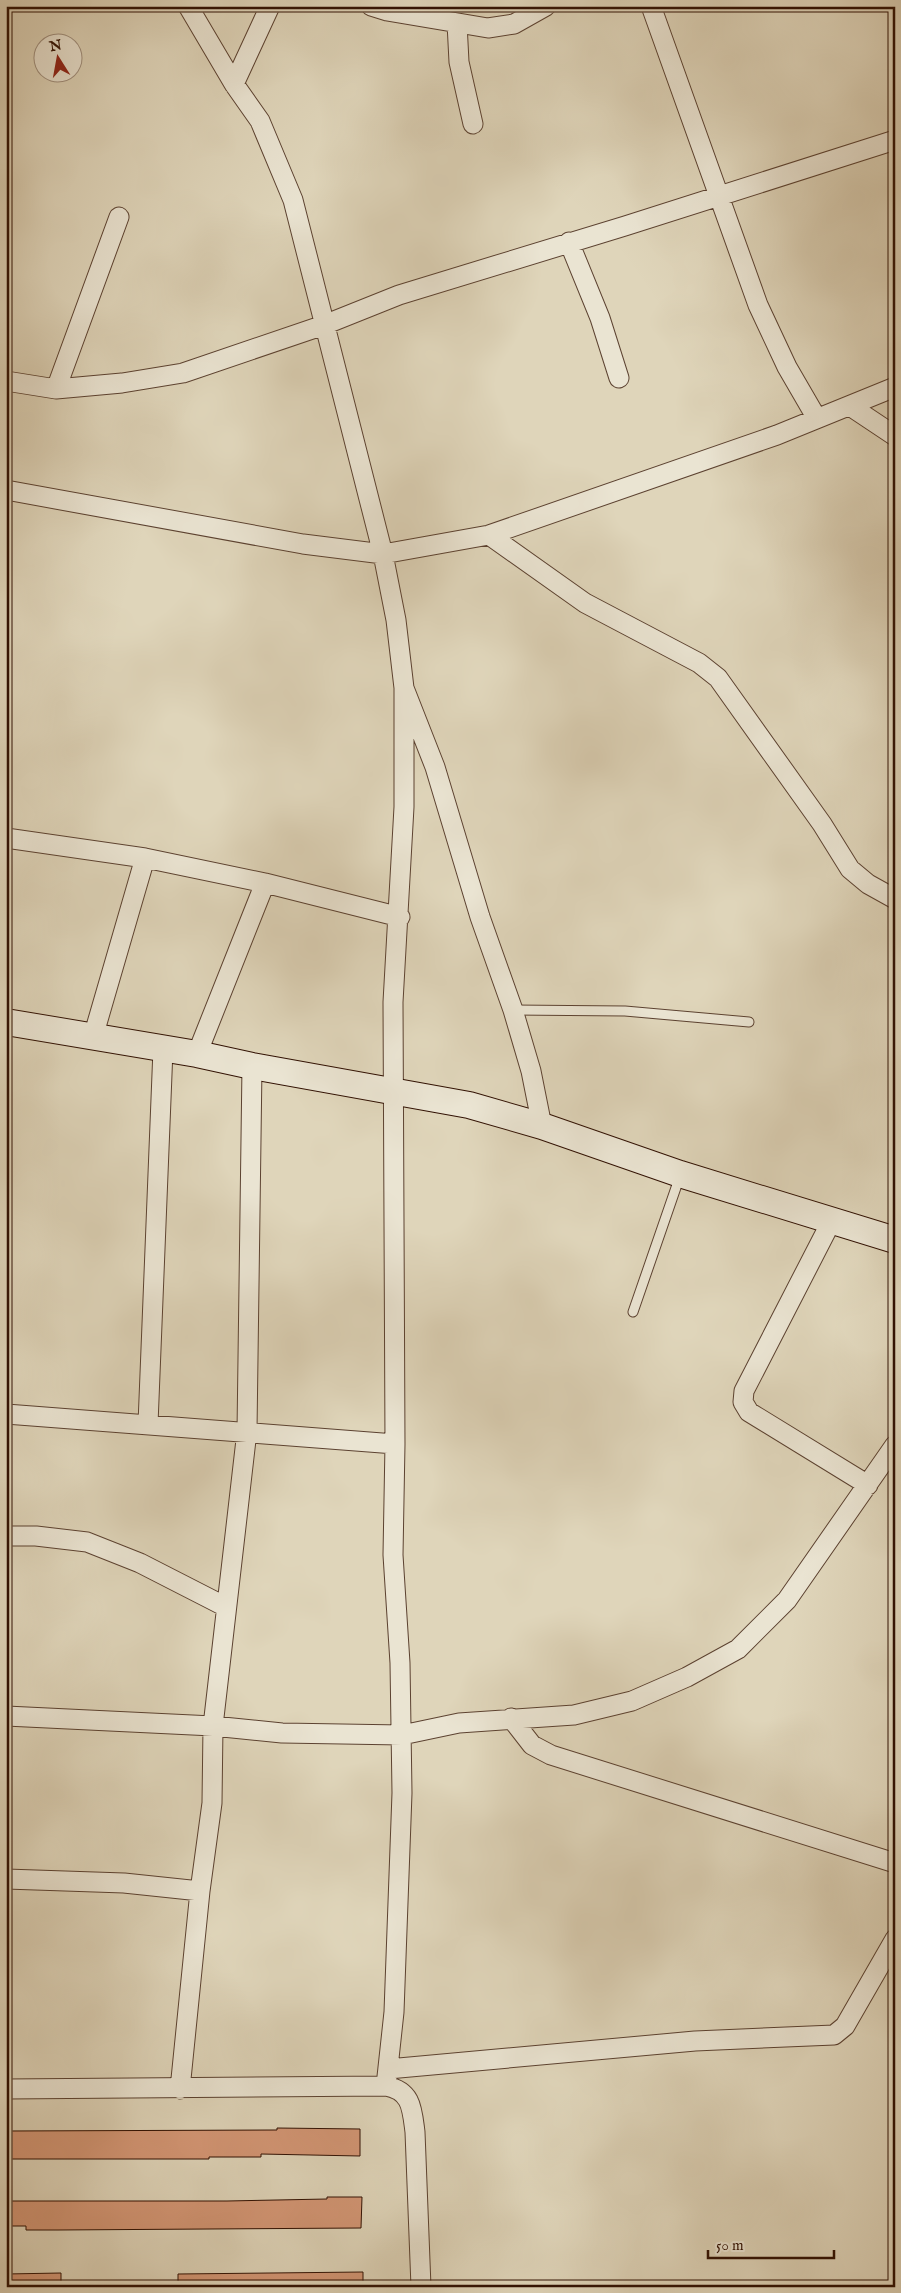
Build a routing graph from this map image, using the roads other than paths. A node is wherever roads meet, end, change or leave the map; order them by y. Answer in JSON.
{"nodes":[{"id":1,"x":188,"y":6,"type":"edge"},
{"id":2,"x":270,"y":6,"type":"edge"},
{"id":3,"x":546,"y":6,"type":"edge"},
{"id":4,"x":651,"y":6,"type":"edge"},
{"id":5,"x":382,"y":8,"type":"edge"},
{"id":6,"x":456,"y":23,"type":"junction"},
{"id":7,"x":234,"y":84,"type":"junction"},
{"id":8,"x":473,"y":124,"type":"dead end"},
{"id":9,"x":895,"y":140,"type":"edge"},
{"id":10,"x":720,"y":196,"type":"junction"},
{"id":11,"x":119,"y":216,"type":"dead end"},
{"id":12,"x":569,"y":242,"type":"junction"},
{"id":13,"x":324,"y":325,"type":"junction"},
{"id":14,"x":619,"y":378,"type":"dead end"},
{"id":15,"x":6,"y":381,"type":"edge"},
{"id":16,"x":895,"y":387,"type":"edge"},
{"id":17,"x":56,"y":389,"type":"junction"},
{"id":18,"x":850,"y":406,"type":"junction"},
{"id":19,"x":816,"y":417,"type":"junction"},
{"id":20,"x":895,"y":436,"type":"edge"},
{"id":21,"x":6,"y":490,"type":"edge"},
{"id":22,"x":489,"y":535,"type":"junction"},
{"id":23,"x":383,"y":554,"type":"junction"},
{"id":24,"x":404,"y":688,"type":"junction"},
{"id":25,"x":6,"y":838,"type":"edge"},
{"id":26,"x":146,"y":858,"type":"junction"},
{"id":27,"x":265,"y":883,"type":"junction"},
{"id":28,"x":895,"y":899,"type":"edge"},
{"id":29,"x":400,"y":917,"type":"junction"},
{"id":30,"x":513,"y":1010,"type":"junction"},
{"id":31,"x":6,"y":1022,"type":"edge"},
{"id":32,"x":749,"y":1022,"type":"dead end"},
{"id":33,"x":93,"y":1037,"type":"junction"},
{"id":34,"x":163,"y":1049,"type":"junction"},
{"id":35,"x":197,"y":1054,"type":"junction"},
{"id":36,"x":252,"y":1066,"type":"junction"},
{"id":37,"x":395,"y":1091,"type":"junction"},
{"id":38,"x":542,"y":1126,"type":"junction"},
{"id":39,"x":680,"y":1174,"type":"junction"},
{"id":40,"x":832,"y":1220,"type":"junction"},
{"id":41,"x":895,"y":1240,"type":"edge"},
{"id":42,"x":633,"y":1312,"type":"dead end"},
{"id":43,"x":6,"y":1414,"type":"edge"},
{"id":44,"x":148,"y":1424,"type":"junction"},
{"id":45,"x":247,"y":1431,"type":"junction"},
{"id":46,"x":395,"y":1444,"type":"junction"},
{"id":47,"x":895,"y":1445,"type":"edge"},
{"id":48,"x":868,"y":1485,"type":"junction"},
{"id":49,"x":6,"y":1536,"type":"edge"},
{"id":50,"x":226,"y":1607,"type":"junction"},
{"id":51,"x":6,"y":1716,"type":"edge"},
{"id":52,"x":511,"y":1718,"type":"junction"},
{"id":53,"x":212,"y":1726,"type":"junction"},
{"id":54,"x":402,"y":1735,"type":"junction"},
{"id":55,"x":895,"y":1863,"type":"edge"},
{"id":56,"x":6,"y":1879,"type":"edge"},
{"id":57,"x":200,"y":1891,"type":"junction"},
{"id":58,"x":895,"y":1939,"type":"edge"},
{"id":59,"x":387,"y":2078,"type":"junction"},
{"id":60,"x":6,"y":2089,"type":"edge"},
{"id":61,"x":180,"y":2089,"type":"junction"},
{"id":62,"x":421,"y":2287,"type":"edge"}],
"edges":[{"from":1,"to":7,"type":"street"},
{"from":2,"to":7,"type":"street"},
{"from":3,"to":6,"type":"street"},
{"from":4,"to":10,"type":"street"},
{"from":5,"to":6,"type":"street"},
{"from":6,"to":8,"type":"street"},
{"from":7,"to":13,"type":"street"},
{"from":9,"to":10,"type":"street"},
{"from":10,"to":12,"type":"street"},
{"from":10,"to":19,"type":"street"},
{"from":11,"to":17,"type":"street"},
{"from":12,"to":13,"type":"street"},
{"from":12,"to":14,"type":"street"},
{"from":13,"to":17,"type":"street"},
{"from":13,"to":23,"type":"street"},
{"from":15,"to":17,"type":"street"},
{"from":16,"to":18,"type":"street"},
{"from":18,"to":19,"type":"street"},
{"from":18,"to":20,"type":"street"},
{"from":19,"to":22,"type":"street"},
{"from":21,"to":23,"type":"street"},
{"from":22,"to":23,"type":"street"},
{"from":22,"to":28,"type":"street"},
{"from":23,"to":24,"type":"street"},
{"from":24,"to":29,"type":"street"},
{"from":24,"to":30,"type":"street"},
{"from":25,"to":26,"type":"street"},
{"from":26,"to":27,"type":"street"},
{"from":26,"to":33,"type":"street"},
{"from":27,"to":29,"type":"street"},
{"from":27,"to":35,"type":"street"},
{"from":29,"to":37,"type":"street"},
{"from":30,"to":32,"type":"lane"},
{"from":30,"to":38,"type":"street"},
{"from":31,"to":33,"type":"street"},
{"from":33,"to":34,"type":"street"},
{"from":34,"to":35,"type":"street"},
{"from":34,"to":44,"type":"street"},
{"from":35,"to":36,"type":"street"},
{"from":36,"to":37,"type":"street"},
{"from":36,"to":45,"type":"street"},
{"from":37,"to":38,"type":"street"},
{"from":37,"to":46,"type":"street"},
{"from":38,"to":39,"type":"street"},
{"from":39,"to":40,"type":"street"},
{"from":39,"to":42,"type":"lane"},
{"from":40,"to":41,"type":"street"},
{"from":40,"to":48,"type":"street"},
{"from":43,"to":44,"type":"street"},
{"from":44,"to":45,"type":"street"},
{"from":45,"to":46,"type":"street"},
{"from":45,"to":50,"type":"street"},
{"from":46,"to":54,"type":"street"},
{"from":47,"to":48,"type":"street"},
{"from":48,"to":52,"type":"street"},
{"from":49,"to":50,"type":"street"},
{"from":50,"to":53,"type":"street"},
{"from":51,"to":53,"type":"street"},
{"from":52,"to":54,"type":"street"},
{"from":52,"to":55,"type":"street"},
{"from":53,"to":54,"type":"street"},
{"from":53,"to":57,"type":"street"},
{"from":54,"to":59,"type":"street"},
{"from":56,"to":57,"type":"street"},
{"from":57,"to":61,"type":"street"},
{"from":58,"to":59,"type":"street"},
{"from":59,"to":61,"type":"street"},
{"from":59,"to":62,"type":"street"},
{"from":60,"to":61,"type":"street"}]}
